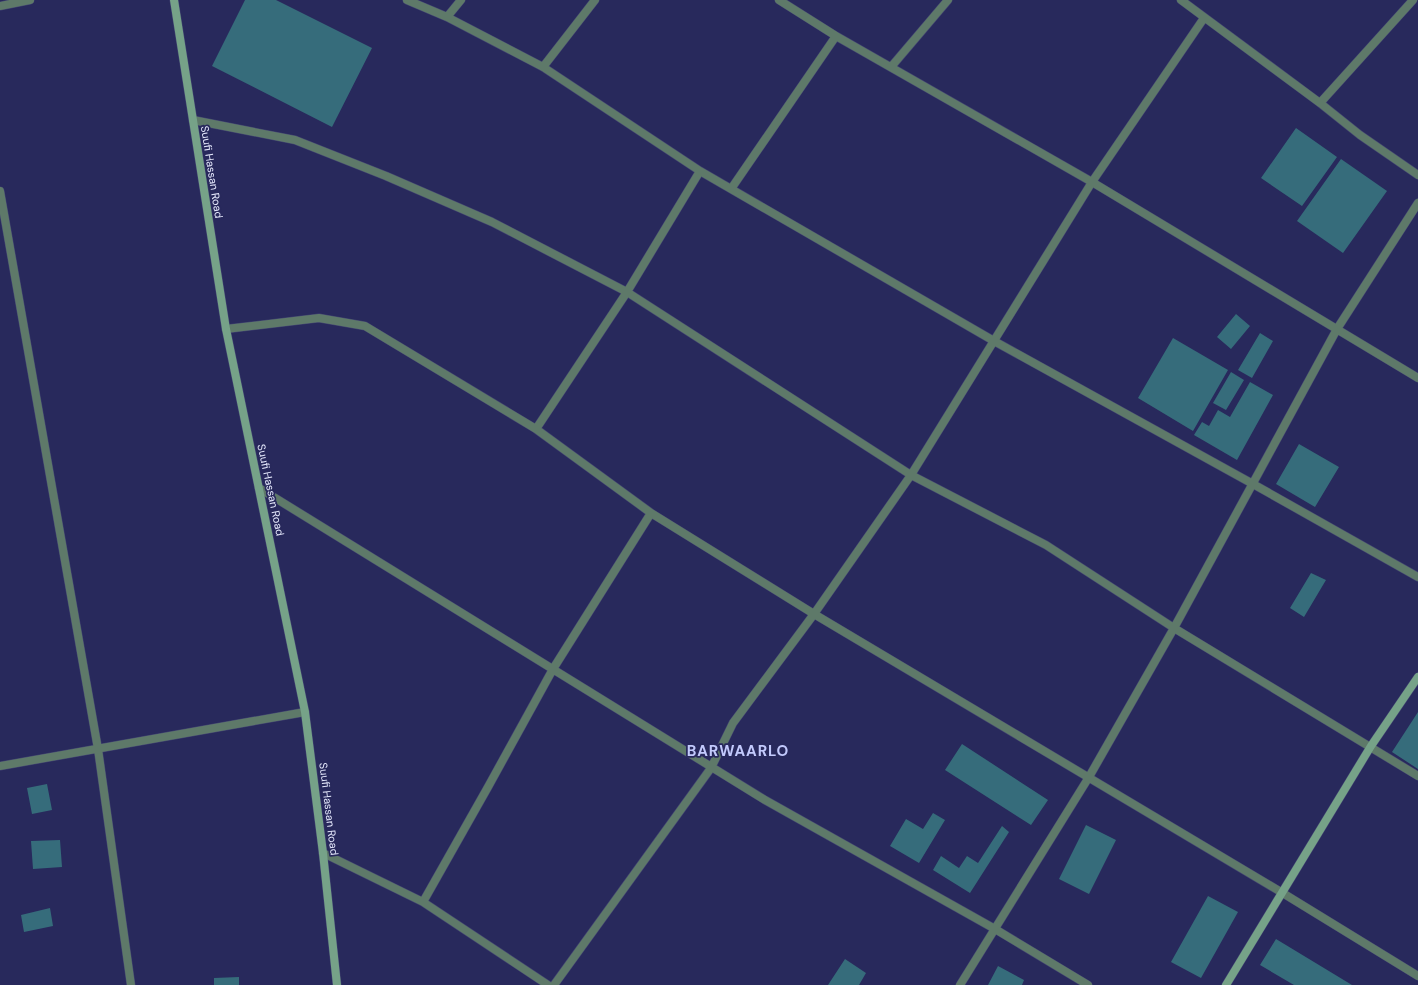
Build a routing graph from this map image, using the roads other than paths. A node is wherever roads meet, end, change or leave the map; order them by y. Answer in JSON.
{"nodes":[{"id":1,"x":30,"y":0,"type":"edge"},
{"id":2,"x":174,"y":0,"type":"edge"},
{"id":3,"x":407,"y":0,"type":"edge"},
{"id":4,"x":461,"y":0,"type":"edge"},
{"id":5,"x":595,"y":0,"type":"edge"},
{"id":6,"x":779,"y":0,"type":"edge"},
{"id":7,"x":948,"y":0,"type":"edge"},
{"id":8,"x":1181,"y":0,"type":"edge"},
{"id":9,"x":1414,"y":0,"type":"edge"},
{"id":10,"x":0,"y":6,"type":"edge"},
{"id":11,"x":447,"y":17,"type":"junction"},
{"id":12,"x":1204,"y":18,"type":"junction"},
{"id":13,"x":836,"y":36,"type":"junction"},
{"id":14,"x":543,"y":67,"type":"junction"},
{"id":15,"x":891,"y":67,"type":"junction"},
{"id":16,"x":1320,"y":103,"type":"junction"},
{"id":17,"x":193,"y":120,"type":"junction"},
{"id":18,"x":700,"y":171,"type":"junction"},
{"id":19,"x":1418,"y":175,"type":"edge"},
{"id":20,"x":1092,"y":182,"type":"junction"},
{"id":21,"x":731,"y":189,"type":"junction"},
{"id":22,"x":0,"y":191,"type":"edge"},
{"id":23,"x":1418,"y":203,"type":"edge"},
{"id":24,"x":627,"y":292,"type":"junction"},
{"id":25,"x":226,"y":328,"type":"junction"},
{"id":26,"x":1337,"y":329,"type":"junction"},
{"id":27,"x":994,"y":341,"type":"junction"},
{"id":28,"x":1418,"y":378,"type":"edge"},
{"id":29,"x":536,"y":429,"type":"junction"},
{"id":30,"x":911,"y":475,"type":"junction"},
{"id":31,"x":1253,"y":484,"type":"junction"},
{"id":32,"x":259,"y":488,"type":"junction"},
{"id":33,"x":651,"y":513,"type":"junction"},
{"id":34,"x":1418,"y":577,"type":"edge"},
{"id":35,"x":814,"y":614,"type":"junction"},
{"id":36,"x":1174,"y":628,"type":"junction"},
{"id":37,"x":553,"y":669,"type":"junction"},
{"id":38,"x":1418,"y":677,"type":"edge"},
{"id":39,"x":305,"y":712,"type":"junction"},
{"id":40,"x":1371,"y":746,"type":"junction"},
{"id":41,"x":98,"y":749,"type":"junction"},
{"id":42,"x":0,"y":766,"type":"edge"},
{"id":43,"x":711,"y":768,"type":"junction"},
{"id":44,"x":1418,"y":776,"type":"edge"},
{"id":45,"x":1089,"y":777,"type":"junction"},
{"id":46,"x":323,"y":853,"type":"junction"},
{"id":47,"x":1281,"y":892,"type":"junction"},
{"id":48,"x":423,"y":902,"type":"junction"},
{"id":49,"x":995,"y":929,"type":"junction"},
{"id":50,"x":1418,"y":976,"type":"edge"},
{"id":51,"x":131,"y":985,"type":"edge"},
{"id":52,"x":337,"y":985,"type":"edge"},
{"id":53,"x":548,"y":985,"type":"edge"},
{"id":54,"x":554,"y":985,"type":"edge"},
{"id":55,"x":960,"y":985,"type":"edge"},
{"id":56,"x":1088,"y":985,"type":"edge"},
{"id":57,"x":1226,"y":985,"type":"edge"}],
"edges":[{"from":1,"to":10,"type":"street"},
{"from":2,"to":17,"type":"street","name":"Suufi Hassan Road"},
{"from":3,"to":11,"type":"street"},
{"from":4,"to":11,"type":"street"},
{"from":5,"to":14,"type":"street"},
{"from":6,"to":13,"type":"street"},
{"from":7,"to":15,"type":"street"},
{"from":8,"to":12,"type":"street"},
{"from":9,"to":16,"type":"street"},
{"from":11,"to":14,"type":"street"},
{"from":12,"to":16,"type":"street"},
{"from":12,"to":20,"type":"street"},
{"from":13,"to":15,"type":"street"},
{"from":13,"to":21,"type":"street"},
{"from":14,"to":18,"type":"street"},
{"from":15,"to":20,"type":"street"},
{"from":16,"to":19,"type":"street"},
{"from":17,"to":24,"type":"street"},
{"from":17,"to":25,"type":"street","name":"Suufi Hassan Road"},
{"from":18,"to":21,"type":"street"},
{"from":18,"to":24,"type":"street"},
{"from":20,"to":26,"type":"street"},
{"from":20,"to":27,"type":"street"},
{"from":21,"to":27,"type":"street"},
{"from":22,"to":41,"type":"street"},
{"from":23,"to":26,"type":"street"},
{"from":24,"to":29,"type":"street"},
{"from":24,"to":30,"type":"street"},
{"from":25,"to":29,"type":"street"},
{"from":25,"to":32,"type":"street","name":"Suufi Hassan Road"},
{"from":26,"to":28,"type":"street"},
{"from":26,"to":31,"type":"street"},
{"from":27,"to":30,"type":"street"},
{"from":27,"to":31,"type":"street"},
{"from":29,"to":33,"type":"street"},
{"from":30,"to":35,"type":"street"},
{"from":30,"to":36,"type":"street"},
{"from":31,"to":34,"type":"street"},
{"from":31,"to":36,"type":"street"},
{"from":32,"to":37,"type":"street"},
{"from":32,"to":39,"type":"street","name":"Suufi Hassan Road"},
{"from":33,"to":35,"type":"street"},
{"from":33,"to":37,"type":"street"},
{"from":35,"to":43,"type":"street"},
{"from":35,"to":45,"type":"street"},
{"from":36,"to":40,"type":"street"},
{"from":36,"to":45,"type":"street"},
{"from":37,"to":43,"type":"street"},
{"from":37,"to":48,"type":"street"},
{"from":38,"to":40,"type":"street"},
{"from":39,"to":41,"type":"street"},
{"from":39,"to":46,"type":"street","name":"Suufi Hassan Road"},
{"from":40,"to":44,"type":"street"},
{"from":40,"to":47,"type":"street"},
{"from":41,"to":42,"type":"street"},
{"from":41,"to":51,"type":"street"},
{"from":43,"to":49,"type":"street"},
{"from":43,"to":54,"type":"street"},
{"from":45,"to":47,"type":"street"},
{"from":45,"to":49,"type":"street"},
{"from":46,"to":48,"type":"street"},
{"from":46,"to":52,"type":"street","name":"Suufi Hassan Road"},
{"from":47,"to":50,"type":"street"},
{"from":47,"to":57,"type":"street"},
{"from":48,"to":53,"type":"street"},
{"from":49,"to":55,"type":"street"},
{"from":49,"to":56,"type":"street"}]}
